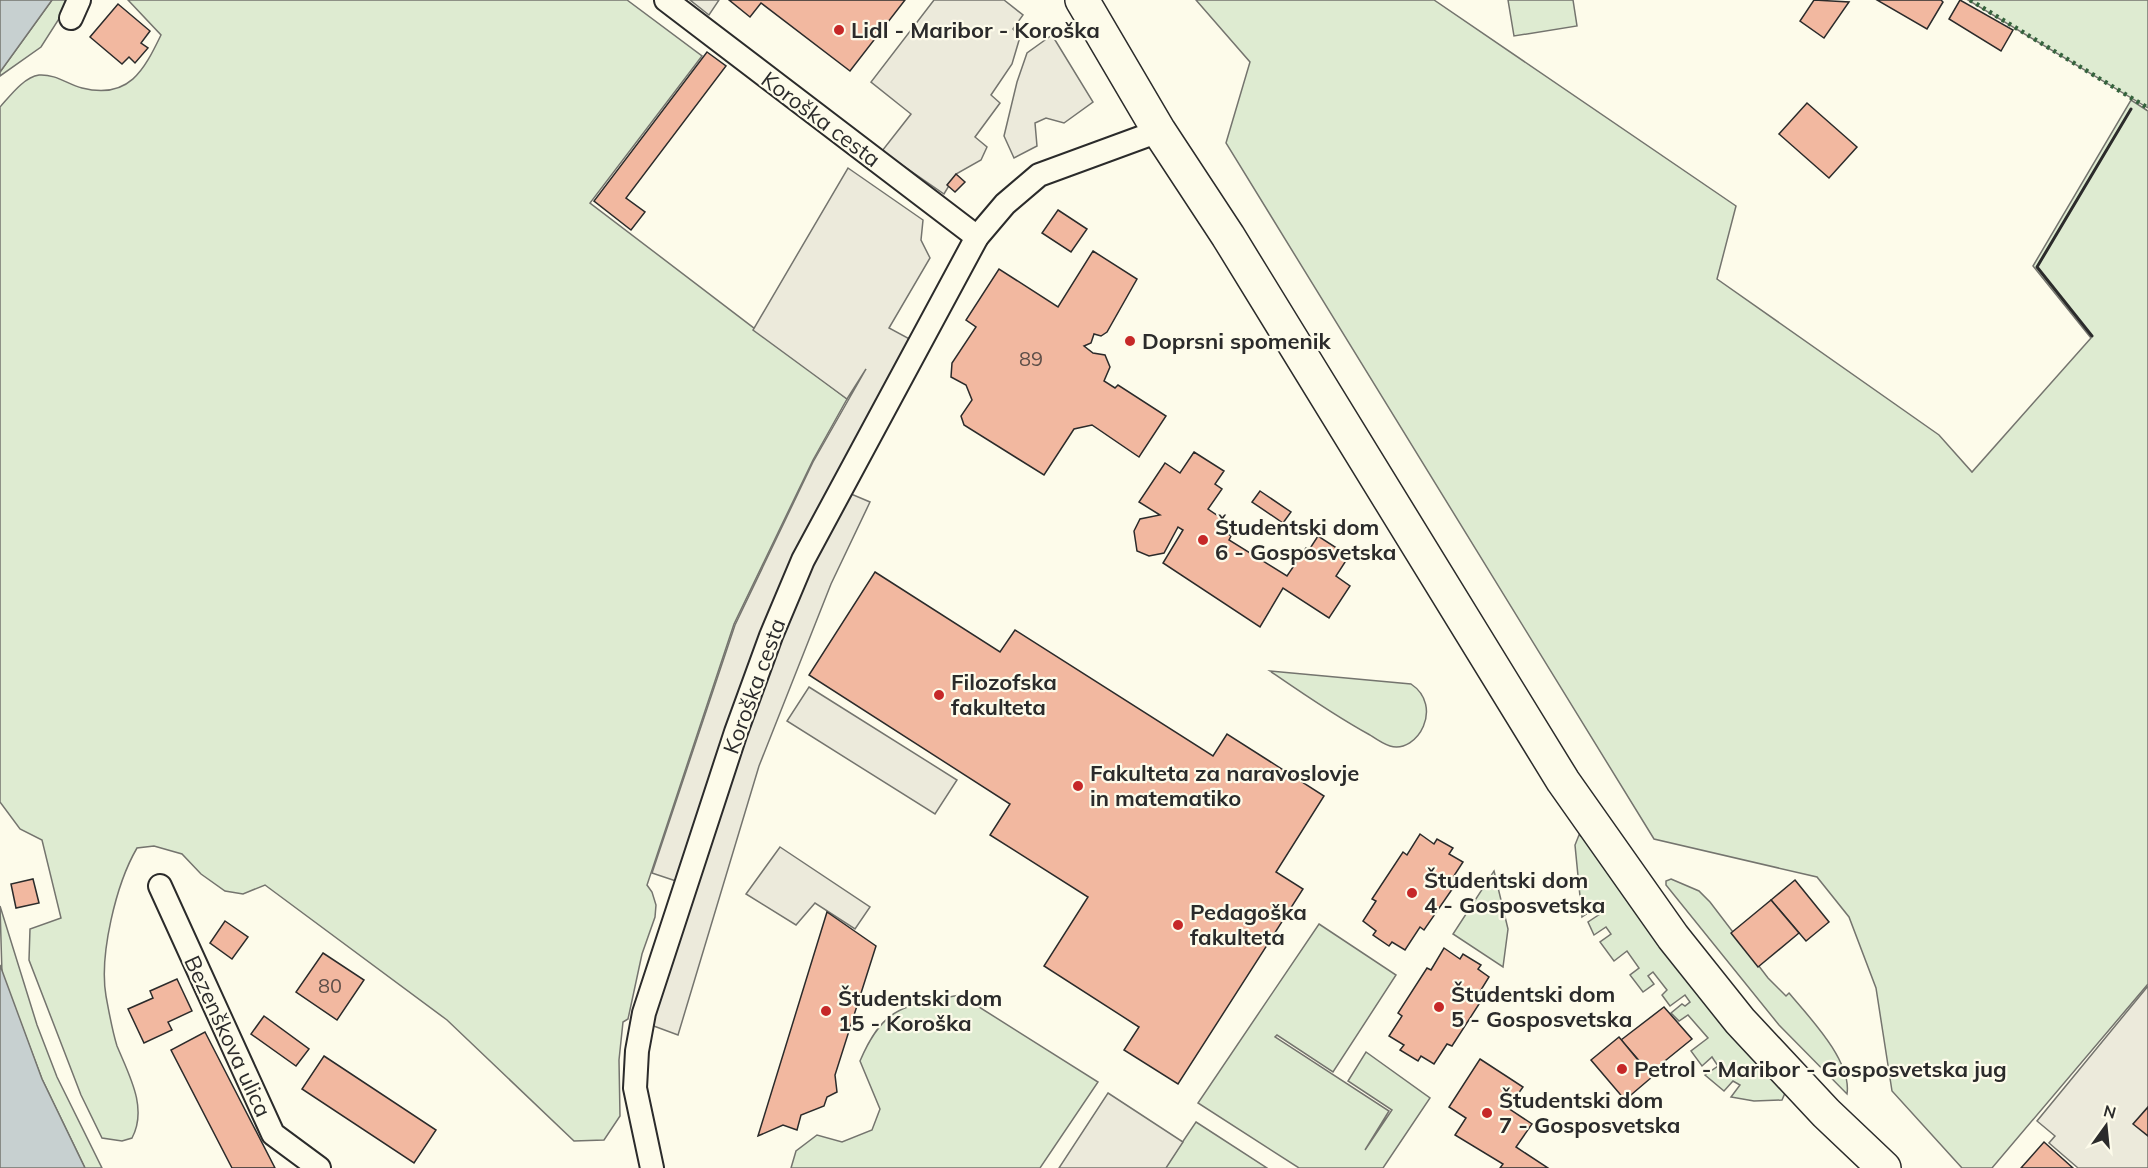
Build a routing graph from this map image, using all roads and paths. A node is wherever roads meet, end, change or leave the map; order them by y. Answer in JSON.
{"nodes":[{"id":1,"x":666,"y":0,"type":"edge"},
{"id":2,"x":1082,"y":0,"type":"edge"},
{"id":3,"x":1159,"y":131,"type":"junction"},
{"id":4,"x":977,"y":237,"type":"junction"},
{"id":5,"x":160,"y":886,"type":"dead end"},
{"id":6,"x":319,"y":1168,"type":"edge"},
{"id":7,"x":652,"y":1168,"type":"edge"},
{"id":8,"x":1884,"y":1168,"type":"edge"}],
"edges":[{"from":1,"to":4,"type":"street","name":"Koroška cesta"},
{"from":2,"to":3,"type":"main road"},
{"from":3,"to":4,"type":"street","name":"Koroška cesta"},
{"from":3,"to":8,"type":"main road"},
{"from":4,"to":7,"type":"street","name":"Koroška cesta"},
{"from":5,"to":6,"type":"street","name":"Bezenškova ulica"}]}
